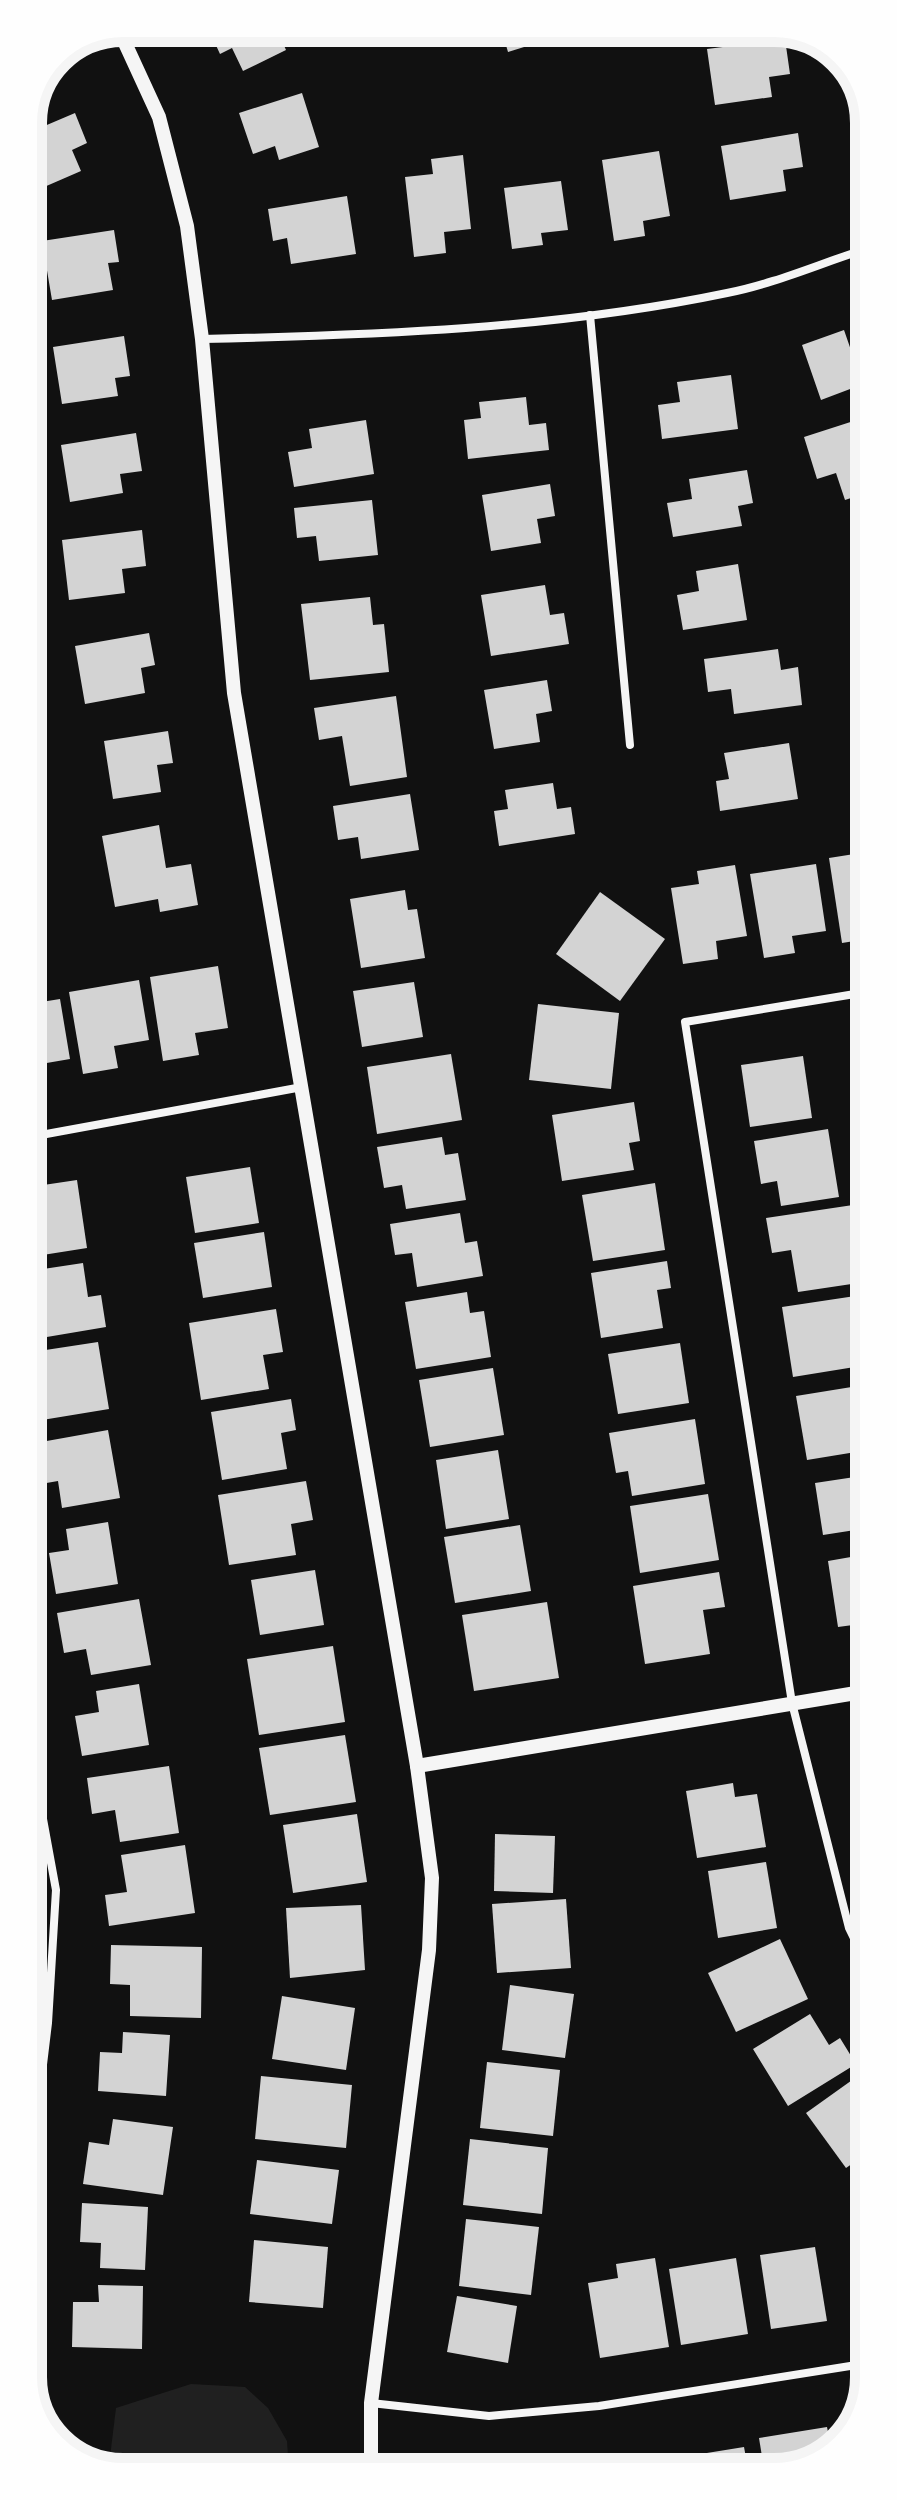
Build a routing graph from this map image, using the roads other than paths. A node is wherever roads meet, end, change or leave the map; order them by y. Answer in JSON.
{"nodes":[{"id":1,"x":125,"y":42,"type":"edge"},
{"id":2,"x":855,"y":253,"type":"edge"},
{"id":3,"x":590,"y":315,"type":"junction"},
{"id":4,"x":202,"y":339,"type":"junction"},
{"id":5,"x":630,"y":745,"type":"dead end"},
{"id":6,"x":855,"y":994,"type":"edge"},
{"id":7,"x":303,"y":1087,"type":"junction"},
{"id":8,"x":42,"y":1135,"type":"edge"},
{"id":9,"x":855,"y":1693,"type":"edge"},
{"id":10,"x":792,"y":1703,"type":"junction"},
{"id":11,"x":417,"y":1766,"type":"junction"},
{"id":12,"x":42,"y":1814,"type":"edge"},
{"id":13,"x":855,"y":1940,"type":"edge"},
{"id":14,"x":42,"y":2073,"type":"edge"},
{"id":15,"x":855,"y":2365,"type":"edge"},
{"id":16,"x":371,"y":2403,"type":"junction"},
{"id":17,"x":371,"y":2458,"type":"edge"}],
"edges":[{"from":1,"to":4,"type":"street"},
{"from":2,"to":3,"type":"street"},
{"from":3,"to":4,"type":"street"},
{"from":3,"to":5,"type":"street"},
{"from":4,"to":7,"type":"street"},
{"from":6,"to":10,"type":"street"},
{"from":7,"to":8,"type":"street"},
{"from":7,"to":11,"type":"street"},
{"from":9,"to":10,"type":"street"},
{"from":10,"to":11,"type":"street"},
{"from":10,"to":13,"type":"street"},
{"from":11,"to":16,"type":"street"},
{"from":12,"to":14,"type":"street"},
{"from":15,"to":16,"type":"street"},
{"from":16,"to":17,"type":"street"}]}
